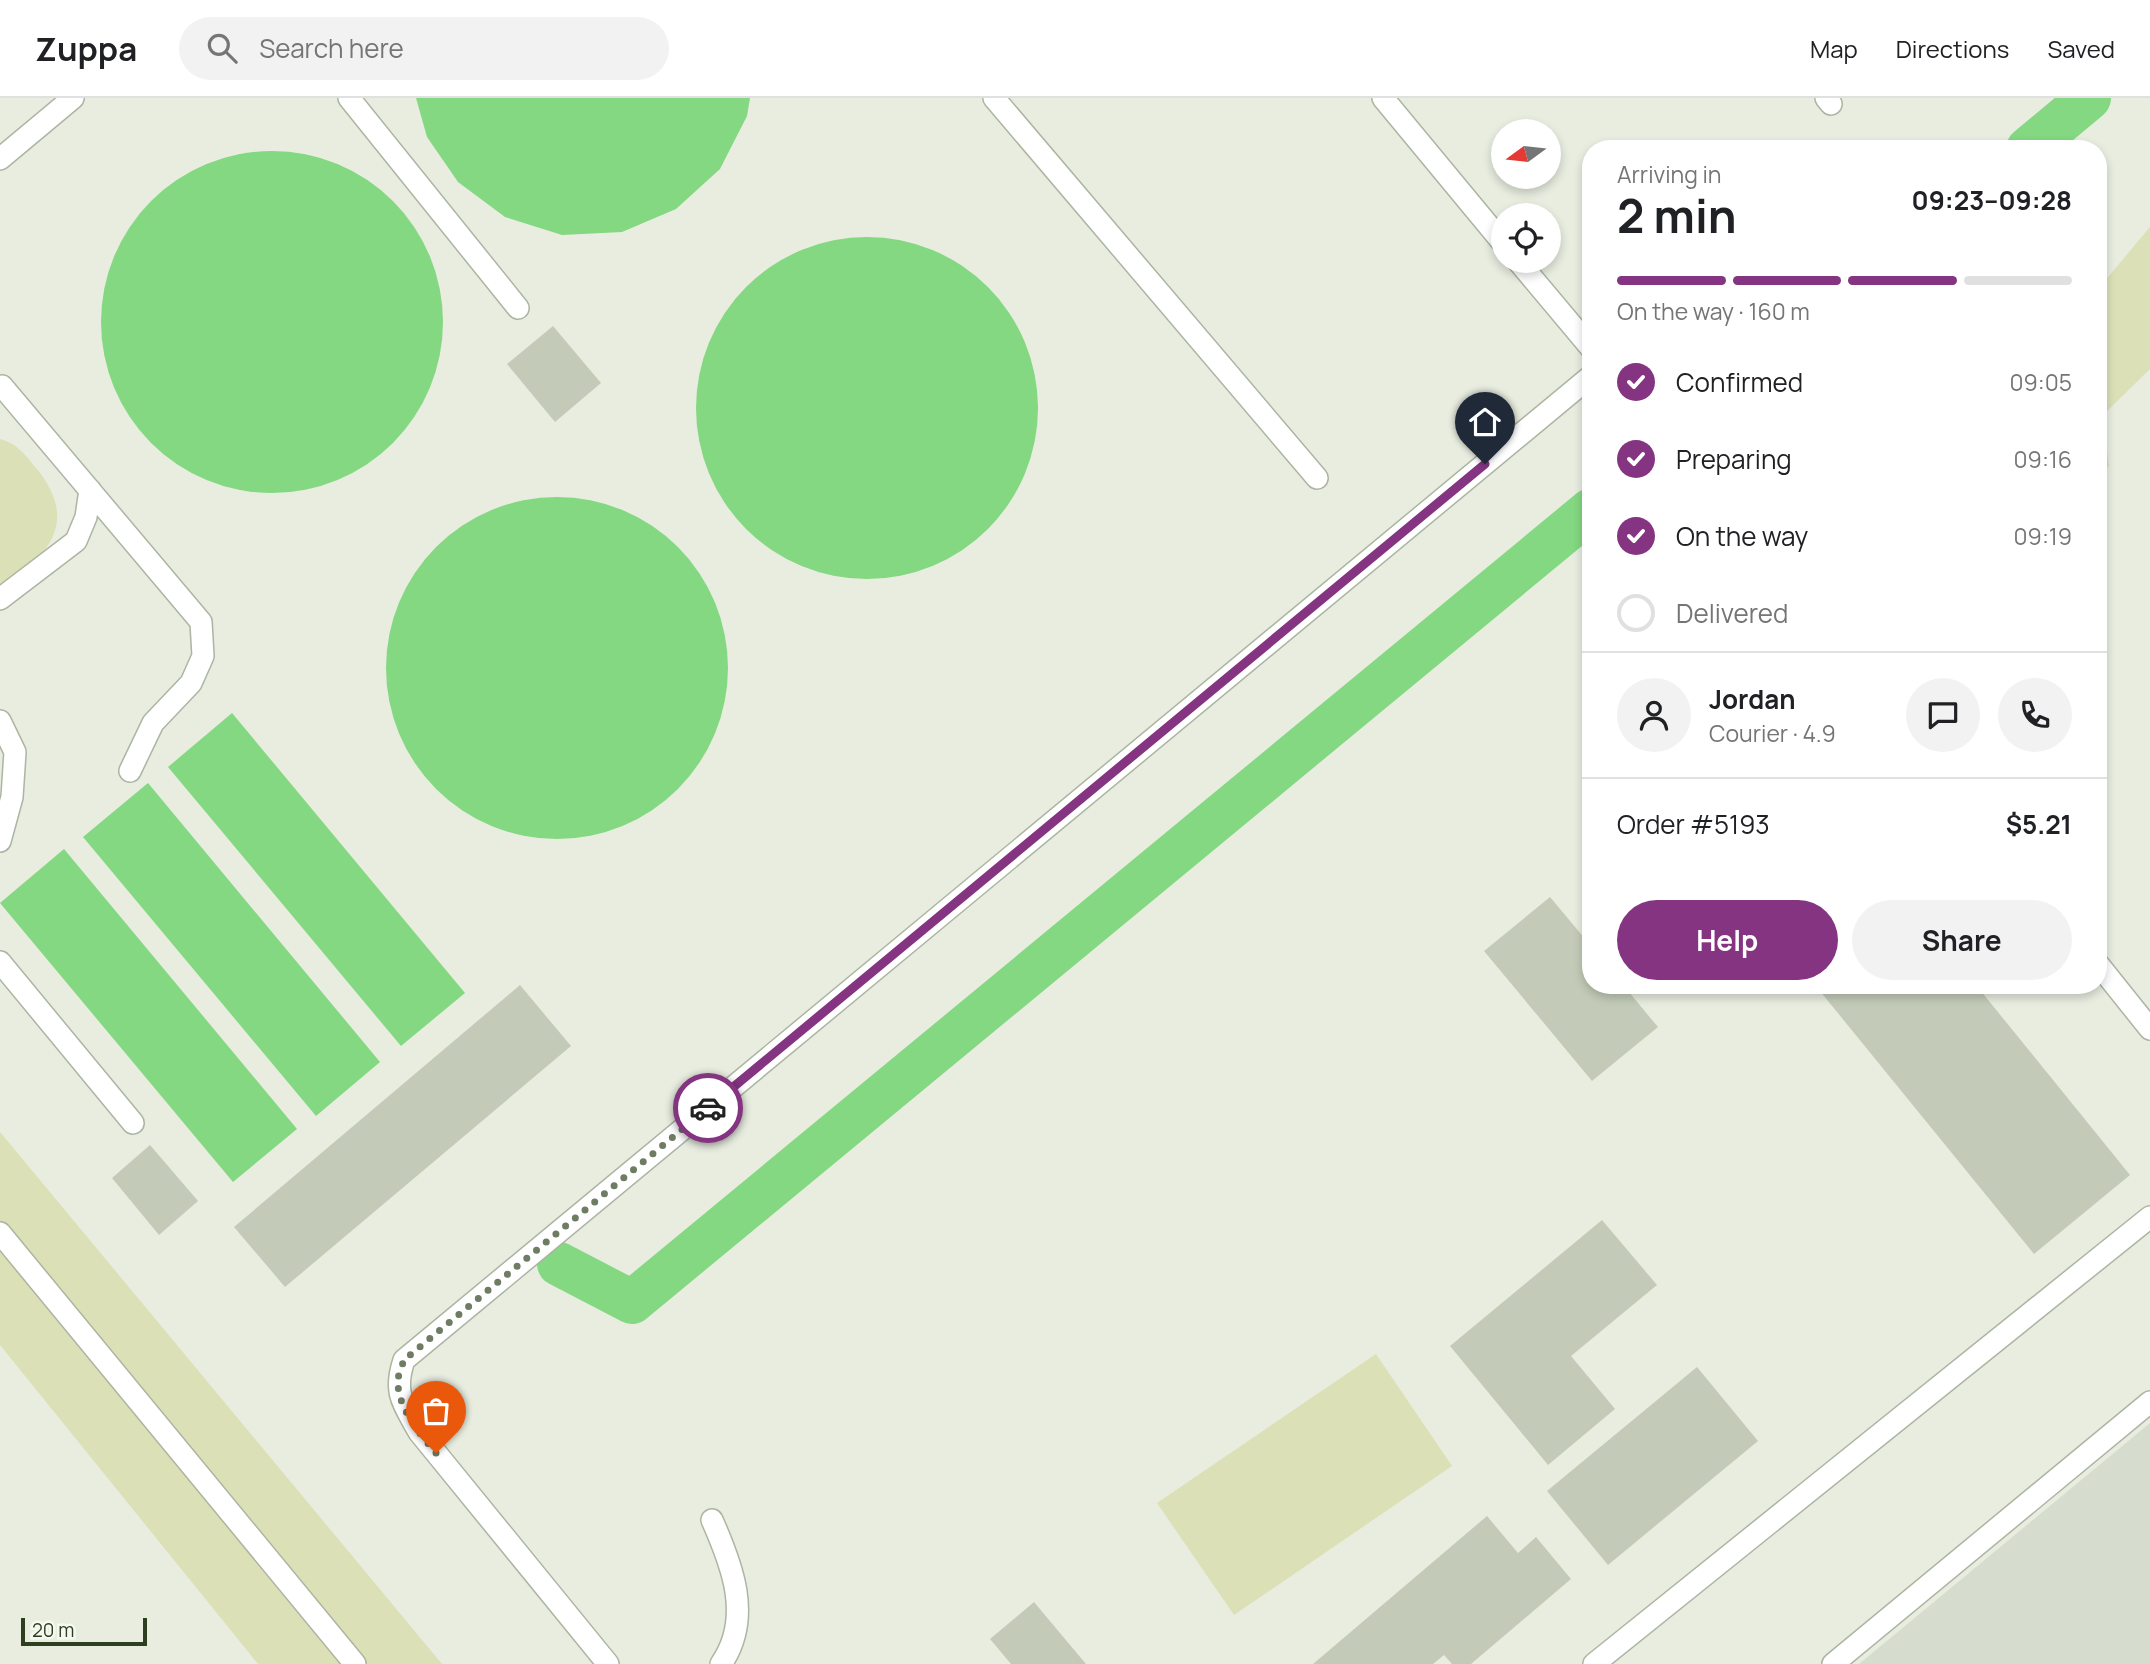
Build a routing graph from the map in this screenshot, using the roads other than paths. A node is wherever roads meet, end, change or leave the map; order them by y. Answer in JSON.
{"nodes":[{"id":1,"x":73,"y":98,"type":"edge"},
{"id":2,"x":349,"y":98,"type":"edge"},
{"id":3,"x":994,"y":98,"type":"edge"},
{"id":4,"x":1382,"y":98,"type":"edge"},
{"id":5,"x":0,"y":159,"type":"edge"},
{"id":6,"x":1491,"y":229,"type":"edge"},
{"id":7,"x":1528,"y":273,"type":"edge"},
{"id":8,"x":518,"y":308,"type":"dead end"},
{"id":9,"x":1582,"y":337,"type":"edge"},
{"id":10,"x":1582,"y":383,"type":"edge"},
{"id":11,"x":1,"y":386,"type":"edge"},
{"id":12,"x":1317,"y":478,"type":"dead end"},
{"id":13,"x":90,"y":491,"type":"junction"},
{"id":14,"x":0,"y":599,"type":"edge"},
{"id":15,"x":0,"y":721,"type":"edge"},
{"id":16,"x":130,"y":771,"type":"dead end"},
{"id":17,"x":0,"y":841,"type":"edge"},
{"id":18,"x":0,"y":962,"type":"edge"},
{"id":19,"x":2107,"y":975,"type":"edge"},
{"id":20,"x":2150,"y":1029,"type":"edge"},
{"id":21,"x":133,"y":1123,"type":"dead end"},
{"id":22,"x":2150,"y":1217,"type":"edge"},
{"id":23,"x":0,"y":1233,"type":"edge"},
{"id":24,"x":2150,"y":1402,"type":"edge"},
{"id":25,"x":712,"y":1520,"type":"dead end"},
{"id":26,"x":355,"y":1664,"type":"edge"},
{"id":27,"x":608,"y":1664,"type":"edge"},
{"id":28,"x":721,"y":1664,"type":"edge"},
{"id":29,"x":1594,"y":1664,"type":"edge"},
{"id":30,"x":1833,"y":1664,"type":"edge"}],
"edges":[{"from":1,"to":5,"type":"street"},
{"from":2,"to":8,"type":"street"},
{"from":3,"to":12,"type":"street"},
{"from":4,"to":6,"type":"street"},
{"from":7,"to":9,"type":"street"},
{"from":10,"to":27,"type":"street"},
{"from":11,"to":13,"type":"street"},
{"from":13,"to":14,"type":"street"},
{"from":13,"to":16,"type":"street"},
{"from":15,"to":17,"type":"street"},
{"from":18,"to":21,"type":"street"},
{"from":19,"to":20,"type":"street"},
{"from":22,"to":29,"type":"street"},
{"from":23,"to":26,"type":"street"},
{"from":24,"to":30,"type":"street"},
{"from":25,"to":28,"type":"street"}]}
